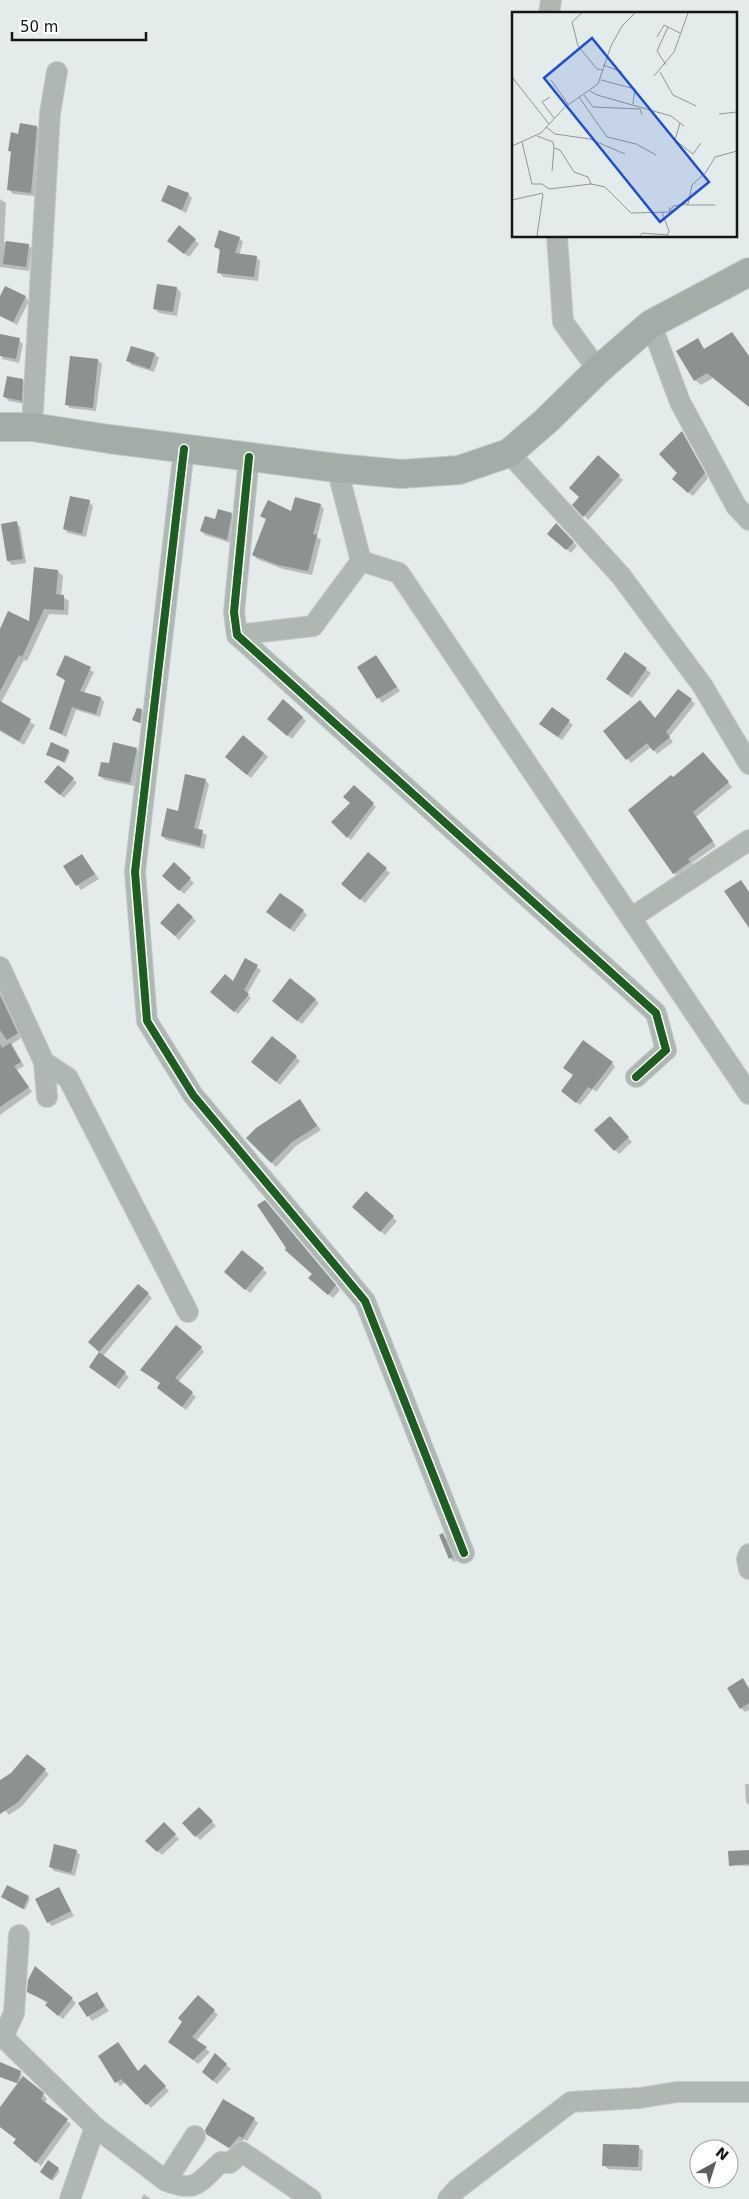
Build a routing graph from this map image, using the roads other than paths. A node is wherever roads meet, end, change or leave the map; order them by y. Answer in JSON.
{"nodes":[{"id":1,"x":57,"y":72,"type":"dead end"},
{"id":2,"x":557,"y":238,"type":"edge"},
{"id":3,"x":749,"y":272,"type":"edge"},
{"id":4,"x":651,"y":324,"type":"junction"},
{"id":5,"x":598,"y":370,"type":"junction"},
{"id":6,"x":32,"y":427,"type":"junction"},
{"id":7,"x":0,"y":428,"type":"edge"},
{"id":8,"x":184,"y":449,"type":"junction"},
{"id":9,"x":509,"y":453,"type":"junction"},
{"id":10,"x":249,"y":457,"type":"junction"},
{"id":11,"x":337,"y":468,"type":"junction"},
{"id":12,"x":749,"y":520,"type":"edge"},
{"id":13,"x":361,"y":560,"type":"junction"},
{"id":14,"x":237,"y":635,"type":"junction"},
{"id":15,"x":749,"y":764,"type":"edge"},
{"id":16,"x":749,"y":840,"type":"edge"},
{"id":17,"x":631,"y":918,"type":"junction"},
{"id":18,"x":0,"y":967,"type":"edge"},
{"id":19,"x":44,"y":1062,"type":"junction"},
{"id":20,"x":636,"y":1077,"type":"dead end"},
{"id":21,"x":749,"y":1094,"type":"edge"},
{"id":22,"x":47,"y":1097,"type":"dead end"},
{"id":23,"x":188,"y":1312,"type":"dead end"},
{"id":24,"x":464,"y":1553,"type":"dead end"},
{"id":25,"x":749,"y":1554,"type":"edge"},
{"id":26,"x":749,"y":1570,"type":"edge"},
{"id":27,"x":19,"y":1935,"type":"dead end"},
{"id":28,"x":2,"y":2036,"type":"edge"},
{"id":29,"x":749,"y":2092,"type":"edge"},
{"id":30,"x":95,"y":2128,"type":"junction"},
{"id":31,"x":195,"y":2136,"type":"dead end"},
{"id":32,"x":166,"y":2181,"type":"junction"},
{"id":33,"x":312,"y":2197,"type":"edge"},
{"id":34,"x":70,"y":2199,"type":"edge"},
{"id":35,"x":448,"y":2199,"type":"edge"}],
"edges":[{"from":1,"to":6,"type":"street"},
{"from":2,"to":5,"type":"street"},
{"from":3,"to":4,"type":"main road"},
{"from":4,"to":5,"type":"main road"},
{"from":4,"to":12,"type":"street"},
{"from":5,"to":9,"type":"main road"},
{"from":6,"to":7,"type":"main road"},
{"from":6,"to":8,"type":"main road"},
{"from":8,"to":10,"type":"main road"},
{"from":8,"to":24,"type":"street"},
{"from":9,"to":11,"type":"main road"},
{"from":9,"to":15,"type":"street"},
{"from":10,"to":11,"type":"main road"},
{"from":10,"to":14,"type":"street"},
{"from":11,"to":13,"type":"street"},
{"from":13,"to":14,"type":"street"},
{"from":13,"to":17,"type":"street"},
{"from":14,"to":20,"type":"street"},
{"from":16,"to":17,"type":"street"},
{"from":17,"to":21,"type":"street"},
{"from":18,"to":19,"type":"street"},
{"from":19,"to":22,"type":"street"},
{"from":19,"to":23,"type":"street"},
{"from":25,"to":26,"type":"street"},
{"from":27,"to":28,"type":"street"},
{"from":28,"to":30,"type":"street"},
{"from":29,"to":35,"type":"street"},
{"from":30,"to":32,"type":"street"},
{"from":30,"to":34,"type":"street"},
{"from":31,"to":32,"type":"street"},
{"from":32,"to":33,"type":"street"}]}
